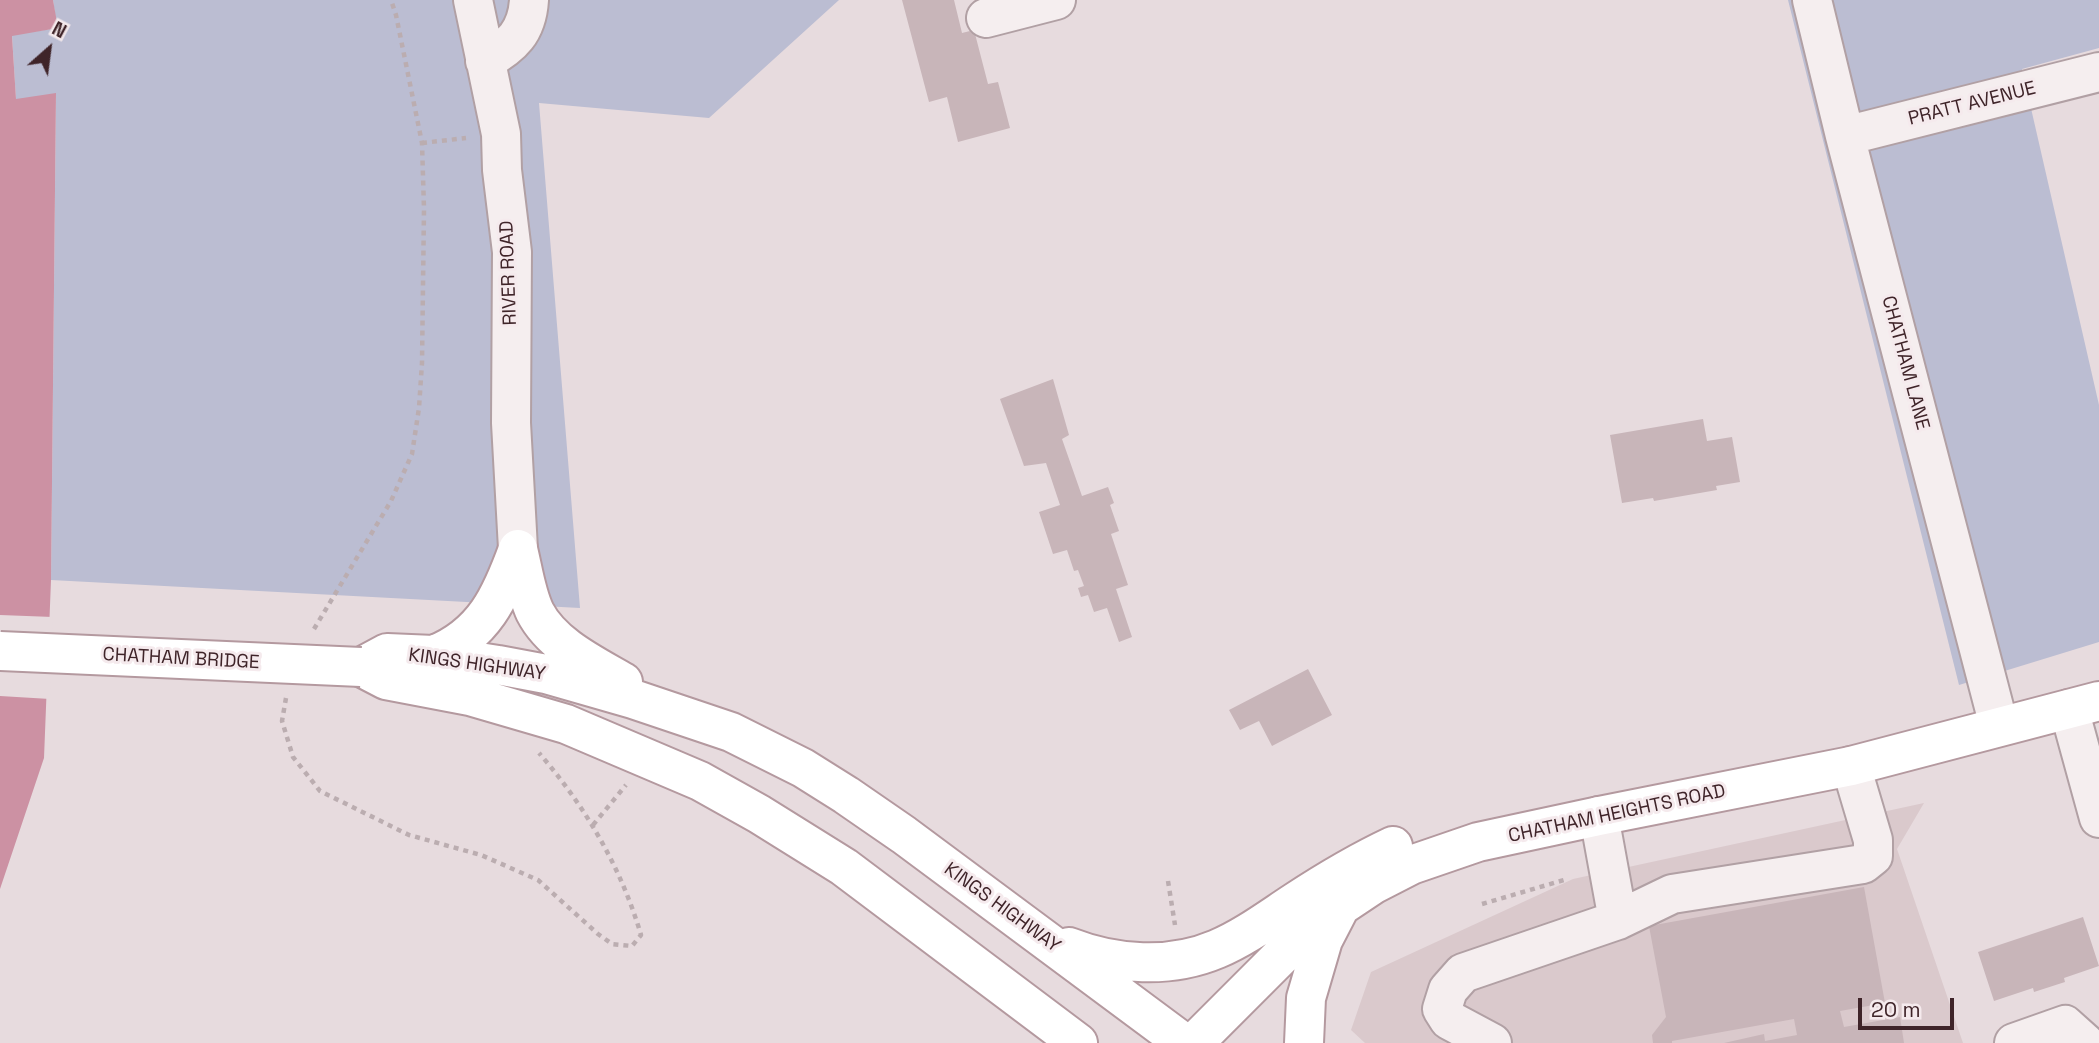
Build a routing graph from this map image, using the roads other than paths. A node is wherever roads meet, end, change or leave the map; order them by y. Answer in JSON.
{"nodes":[{"id":1,"x":473,"y":0,"type":"edge"},
{"id":2,"x":529,"y":0,"type":"edge"},
{"id":3,"x":1055,"y":0,"type":"edge"},
{"id":4,"x":1812,"y":0,"type":"edge"},
{"id":5,"x":986,"y":18,"type":"dead end"},
{"id":6,"x":485,"y":61,"type":"junction"},
{"id":7,"x":2099,"y":72,"type":"edge"},
{"id":8,"x":1845,"y":136,"type":"junction"},
{"id":9,"x":519,"y":549,"type":"junction"},
{"id":10,"x":0,"y":651,"type":"edge"},
{"id":11,"x":435,"y":655,"type":"junction"},
{"id":12,"x":361,"y":667,"type":"junction"},
{"id":13,"x":2084,"y":705,"type":"edge"},
{"id":14,"x":700,"y":722,"type":"junction"},
{"id":15,"x":1999,"y":726,"type":"junction"},
{"id":16,"x":1851,"y":766,"type":"junction"},
{"id":17,"x":1598,"y":816,"type":"junction"},
{"id":18,"x":2099,"y":818,"type":"edge"},
{"id":19,"x":1478,"y":842,"type":"junction"},
{"id":20,"x":1341,"y":906,"type":"junction"},
{"id":21,"x":1618,"y":920,"type":"junction"},
{"id":22,"x":1042,"y":937,"type":"junction"},
{"id":23,"x":1078,"y":1043,"type":"edge"},
{"id":24,"x":1184,"y":1043,"type":"edge"},
{"id":25,"x":1194,"y":1043,"type":"edge"},
{"id":26,"x":1304,"y":1043,"type":"edge"},
{"id":27,"x":1492,"y":1043,"type":"edge"},
{"id":28,"x":2014,"y":1043,"type":"edge"},
{"id":29,"x":2085,"y":1043,"type":"edge"}],
"edges":[{"from":1,"to":6,"type":"street","name":"RIVER ROAD"},
{"from":2,"to":6,"type":"street"},
{"from":3,"to":5,"type":"street"},
{"from":4,"to":8,"type":"street","name":"CHATHAM LANE"},
{"from":6,"to":9,"type":"street","name":"RIVER ROAD"},
{"from":7,"to":8,"type":"street","name":"PRATT AVENUE"},
{"from":8,"to":15,"type":"street","name":"CHATHAM LANE"},
{"from":9,"to":11,"type":"main road"},
{"from":9,"to":14,"type":"main road"},
{"from":10,"to":12,"type":"main road","name":"CHATHAM BRIDGE","bridge":true},
{"from":11,"to":12,"type":"main road","name":"KINGS HIGHWAY"},
{"from":11,"to":14,"type":"main road","name":"KINGS HIGHWAY"},
{"from":12,"to":23,"type":"main road","name":"KINGS HIGHWAY"},
{"from":13,"to":15,"type":"main road","name":"CHATHAM HEIGHTS ROAD"},
{"from":13,"to":18,"type":"street"},
{"from":14,"to":22,"type":"main road","name":"KINGS HIGHWAY"},
{"from":15,"to":16,"type":"main road","name":"CHATHAM HEIGHTS ROAD"},
{"from":16,"to":17,"type":"main road","name":"CHATHAM HEIGHTS ROAD"},
{"from":16,"to":21,"type":"street"},
{"from":17,"to":19,"type":"main road","name":"CHATHAM HEIGHTS ROAD"},
{"from":17,"to":21,"type":"street"},
{"from":19,"to":20,"type":"main road","name":"CHATHAM HEIGHTS ROAD"},
{"from":19,"to":22,"type":"main road"},
{"from":20,"to":25,"type":"main road","name":"CHATHAM HEIGHTS ROAD"},
{"from":20,"to":26,"type":"main road"},
{"from":21,"to":27,"type":"street"},
{"from":22,"to":24,"type":"main road","name":"KINGS HIGHWAY"},
{"from":28,"to":29,"type":"street"}]}
